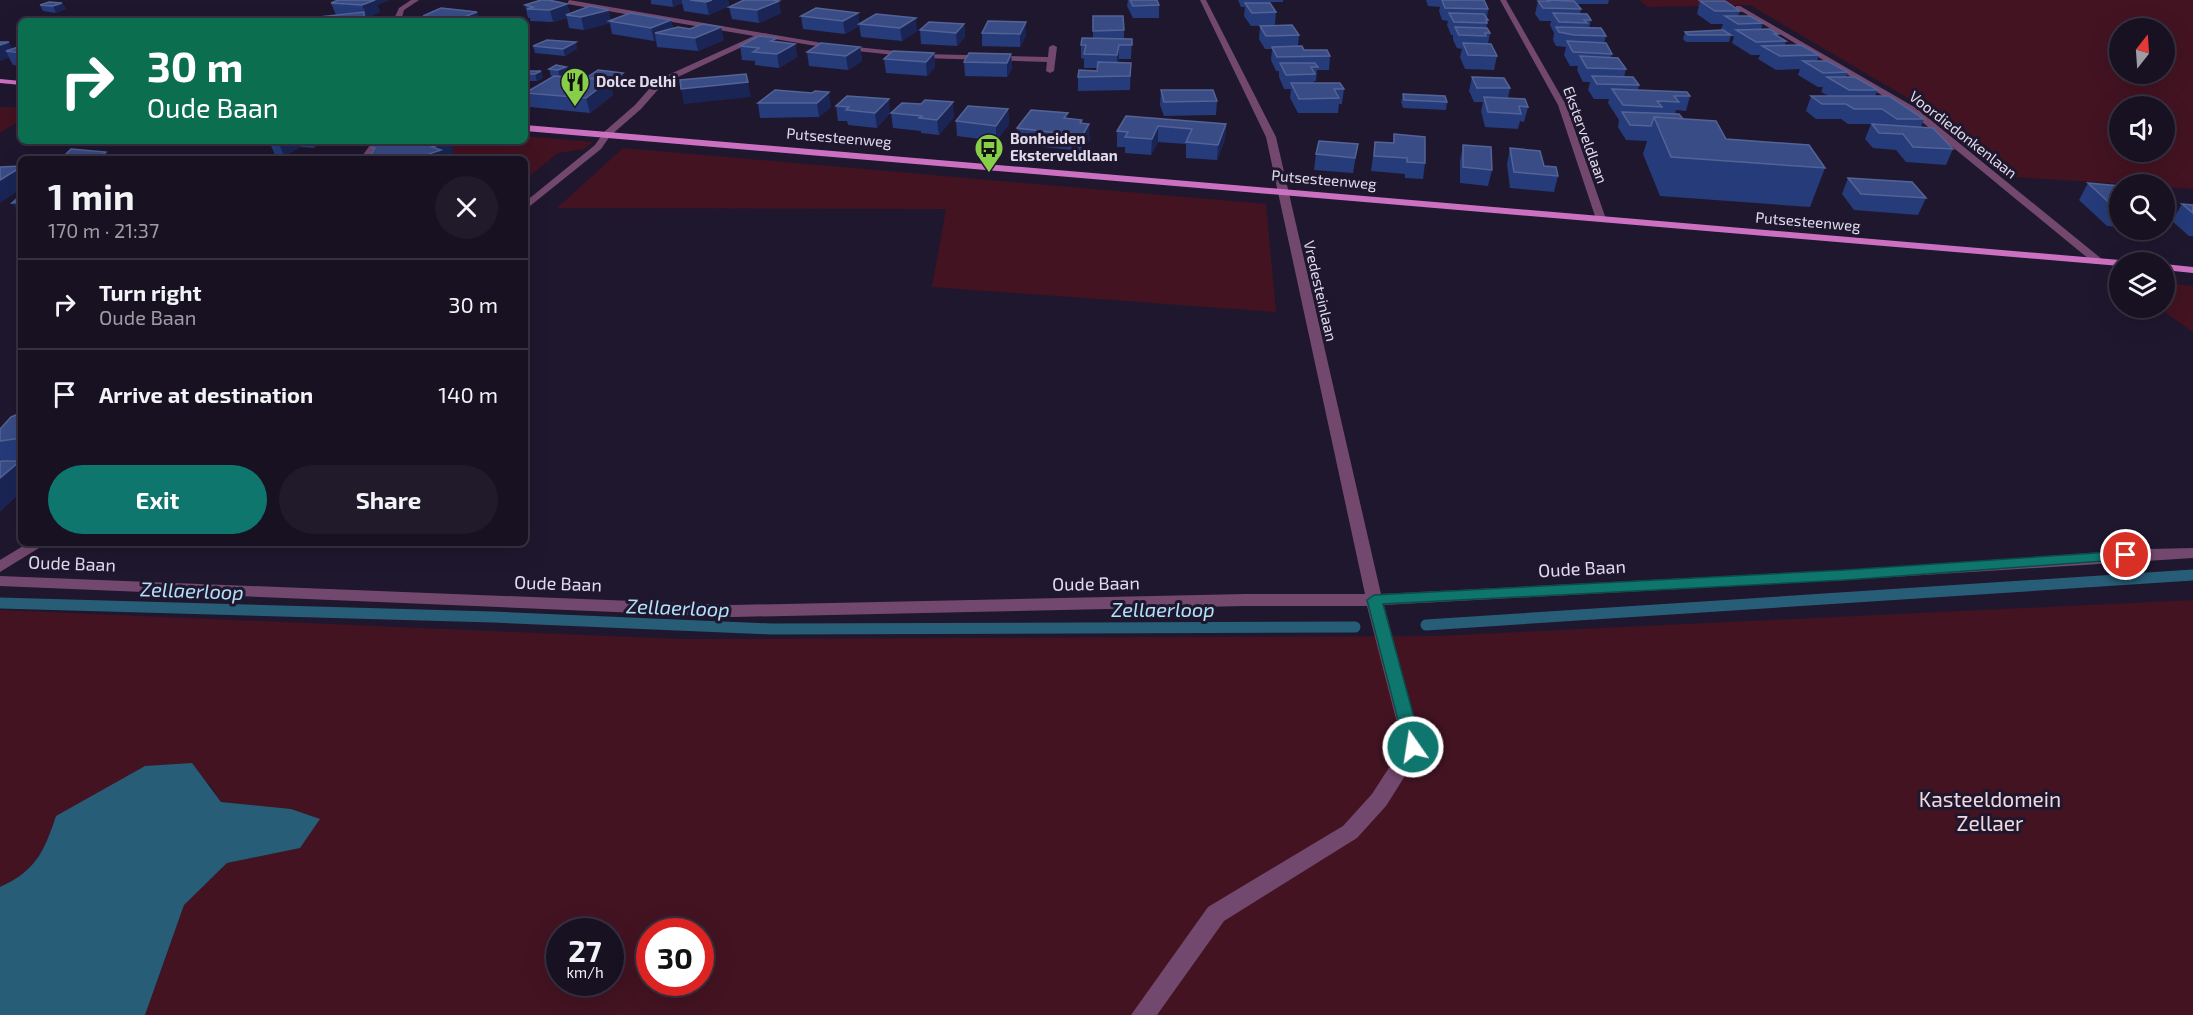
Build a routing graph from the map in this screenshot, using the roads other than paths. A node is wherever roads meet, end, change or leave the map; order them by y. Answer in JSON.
{"nodes":[{"id":1,"x":416,"y":0,"type":"edge"},
{"id":2,"x":573,"y":0,"type":"edge"},
{"id":3,"x":1203,"y":0,"type":"edge"},
{"id":4,"x":1503,"y":0,"type":"edge"},
{"id":5,"x":1738,"y":7,"type":"edge"},
{"id":6,"x":398,"y":18,"type":"edge"},
{"id":7,"x":762,"y":35,"type":"junction"},
{"id":8,"x":1053,"y":46,"type":"dead end"},
{"id":9,"x":1053,"y":60,"type":"junction"},
{"id":10,"x":1050,"y":71,"type":"dead end"},
{"id":11,"x":0,"y":81,"type":"edge"},
{"id":12,"x":18,"y":83,"type":"edge"},
{"id":13,"x":528,"y":128,"type":"edge"},
{"id":14,"x":607,"y":134,"type":"junction"},
{"id":15,"x":1282,"y":192,"type":"junction"},
{"id":16,"x":528,"y":205,"type":"edge"},
{"id":17,"x":1600,"y":219,"type":"junction"},
{"id":18,"x":2099,"y":262,"type":"junction"},
{"id":19,"x":2109,"y":262,"type":"edge"},
{"id":20,"x":2175,"y":268,"type":"edge"},
{"id":21,"x":2193,"y":270,"type":"edge"},
{"id":22,"x":34,"y":546,"type":"edge"},
{"id":23,"x":2193,"y":553,"type":"edge"},
{"id":24,"x":0,"y":567,"type":"edge"},
{"id":25,"x":0,"y":581,"type":"edge"},
{"id":26,"x":1374,"y":600,"type":"junction"},
{"id":27,"x":1143,"y":1015,"type":"edge"}],
"edges":[{"from":1,"to":6,"type":"street"},
{"from":2,"to":7,"type":"street"},
{"from":3,"to":15,"type":"street","name":"Vredesteinlaan"},
{"from":4,"to":17,"type":"street","name":"Eksterveldlaan"},
{"from":5,"to":18,"type":"street","name":"Voordiedonkenlaan"},
{"from":7,"to":9,"type":"street"},
{"from":7,"to":14,"type":"street"},
{"from":8,"to":9,"type":"street"},
{"from":9,"to":10,"type":"street"},
{"from":11,"to":12,"type":"main road"},
{"from":13,"to":14,"type":"main road","name":"Putsesteenweg"},
{"from":14,"to":15,"type":"main road","name":"Putsesteenweg"},
{"from":14,"to":16,"type":"street"},
{"from":15,"to":17,"type":"main road","name":"Putsesteenweg"},
{"from":15,"to":26,"type":"street","name":"Vredesteinlaan"},
{"from":17,"to":18,"type":"main road","name":"Putsesteenweg"},
{"from":18,"to":19,"type":"main road","name":"Putsesteenweg"},
{"from":20,"to":21,"type":"main road"},
{"from":22,"to":24,"type":"street"},
{"from":23,"to":26,"type":"street","name":"Oude Baan"},
{"from":25,"to":26,"type":"street","name":"Oude Baan"},
{"from":26,"to":27,"type":"street","name":"Vredesteinlaan"}]}
